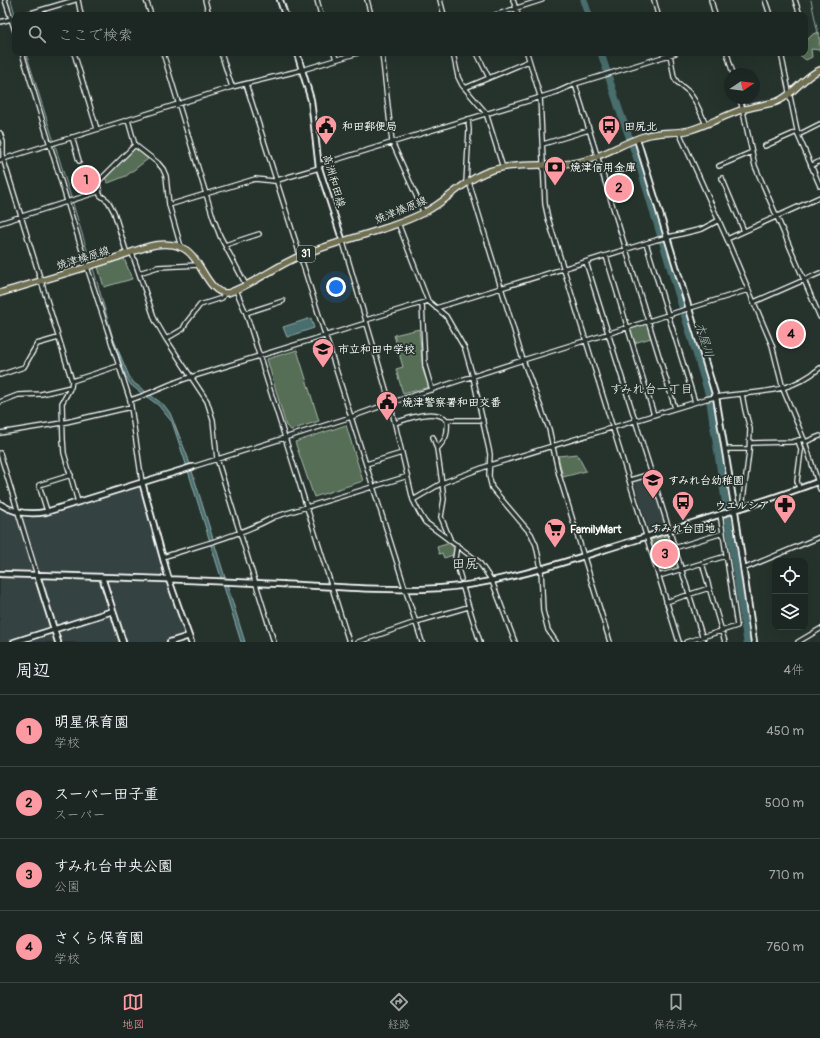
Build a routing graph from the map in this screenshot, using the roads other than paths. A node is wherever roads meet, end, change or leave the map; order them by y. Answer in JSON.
{"nodes":[{"id":1,"x":6,"y":0,"type":"edge"},
{"id":2,"x":76,"y":0,"type":"edge"},
{"id":3,"x":146,"y":0,"type":"edge"},
{"id":4,"x":205,"y":0,"type":"edge"},
{"id":5,"x":280,"y":0,"type":"edge"},
{"id":6,"x":317,"y":0,"type":"edge"},
{"id":7,"x":367,"y":0,"type":"edge"},
{"id":8,"x":440,"y":0,"type":"edge"},
{"id":9,"x":513,"y":0,"type":"edge"},
{"id":10,"x":542,"y":0,"type":"edge"},
{"id":11,"x":654,"y":0,"type":"edge"},
{"id":12,"x":711,"y":0,"type":"edge"},
{"id":13,"x":765,"y":0,"type":"edge"},
{"id":14,"x":795,"y":0,"type":"edge"},
{"id":15,"x":516,"y":8,"type":"junction"},
{"id":16,"x":34,"y":12,"type":"edge"},
{"id":17,"x":81,"y":12,"type":"edge"},
{"id":18,"x":150,"y":12,"type":"edge"},
{"id":19,"x":209,"y":12,"type":"edge"},
{"id":20,"x":284,"y":12,"type":"edge"},
{"id":21,"x":320,"y":12,"type":"edge"},
{"id":22,"x":370,"y":12,"type":"edge"},
{"id":23,"x":443,"y":12,"type":"edge"},
{"id":24,"x":504,"y":12,"type":"edge"},
{"id":25,"x":517,"y":12,"type":"edge"},
{"id":26,"x":657,"y":12,"type":"edge"},
{"id":27,"x":714,"y":12,"type":"edge"},
{"id":28,"x":769,"y":12,"type":"edge"},
{"id":29,"x":799,"y":12,"type":"edge"},
{"id":30,"x":12,"y":15,"type":"edge"},
{"id":31,"x":12,"y":18,"type":"edge"},
{"id":32,"x":0,"y":22,"type":"edge"},
{"id":33,"x":23,"y":56,"type":"edge"},
{"id":34,"x":75,"y":56,"type":"edge"},
{"id":35,"x":163,"y":56,"type":"edge"},
{"id":36,"x":222,"y":56,"type":"edge"},
{"id":37,"x":298,"y":56,"type":"edge"},
{"id":38,"x":335,"y":56,"type":"edge"},
{"id":39,"x":347,"y":56,"type":"edge"},
{"id":40,"x":382,"y":56,"type":"edge"},
{"id":41,"x":454,"y":56,"type":"edge"},
{"id":42,"x":478,"y":56,"type":"edge"},
{"id":43,"x":528,"y":56,"type":"edge"},
{"id":44,"x":664,"y":56,"type":"edge"},
{"id":45,"x":670,"y":56,"type":"edge"},
{"id":46,"x":728,"y":56,"type":"edge"},
{"id":47,"x":782,"y":56,"type":"edge"},
{"id":48,"x":336,"y":59,"type":"junction"},
{"id":49,"x":529,"y":61,"type":"junction"},
{"id":50,"x":731,"y":68,"type":"edge"},
{"id":51,"x":302,"y":70,"type":"junction"},
{"id":52,"x":820,"y":70,"type":"edge"},
{"id":53,"x":488,"y":78,"type":"junction"},
{"id":54,"x":246,"y":84,"type":"junction"},
{"id":55,"x":575,"y":84,"type":"junction"},
{"id":56,"x":232,"y":87,"type":"junction"},
{"id":57,"x":465,"y":88,"type":"junction"},
{"id":58,"x":790,"y":93,"type":"junction"},
{"id":59,"x":540,"y":96,"type":"junction"},
{"id":60,"x":178,"y":104,"type":"junction"},
{"id":61,"x":742,"y":104,"type":"edge"},
{"id":62,"x":743,"y":110,"type":"junction"},
{"id":63,"x":486,"y":113,"type":"junction"},
{"id":64,"x":468,"y":119,"type":"junction"},
{"id":65,"x":128,"y":120,"type":"junction"},
{"id":66,"x":706,"y":124,"type":"junction"},
{"id":67,"x":820,"y":124,"type":"edge"},
{"id":68,"x":97,"y":129,"type":"junction"},
{"id":69,"x":589,"y":130,"type":"junction"},
{"id":70,"x":679,"y":132,"type":"junction"},
{"id":71,"x":0,"y":133,"type":"edge"},
{"id":72,"x":798,"y":134,"type":"junction"},
{"id":73,"x":72,"y":137,"type":"junction"},
{"id":74,"x":635,"y":139,"type":"junction"},
{"id":75,"x":392,"y":142,"type":"junction"},
{"id":76,"x":49,"y":144,"type":"junction"},
{"id":77,"x":543,"y":144,"type":"junction"},
{"id":78,"x":135,"y":145,"type":"junction"},
{"id":79,"x":766,"y":146,"type":"dead end"},
{"id":80,"x":752,"y":152,"type":"junction"},
{"id":81,"x":598,"y":156,"type":"junction"},
{"id":82,"x":2,"y":159,"type":"edge"},
{"id":83,"x":79,"y":161,"type":"dead end"},
{"id":84,"x":820,"y":161,"type":"edge"},
{"id":85,"x":544,"y":164,"type":"junction"},
{"id":86,"x":720,"y":166,"type":"dead end"},
{"id":87,"x":811,"y":166,"type":"junction"},
{"id":88,"x":319,"y":167,"type":"junction"},
{"id":89,"x":503,"y":168,"type":"junction"},
{"id":90,"x":722,"y":178,"type":"dead end"},
{"id":91,"x":276,"y":181,"type":"junction"},
{"id":92,"x":467,"y":183,"type":"junction"},
{"id":93,"x":820,"y":186,"type":"edge"},
{"id":94,"x":98,"y":192,"type":"junction"},
{"id":95,"x":206,"y":194,"type":"junction"},
{"id":96,"x":820,"y":198,"type":"edge"},
{"id":97,"x":68,"y":202,"type":"junction"},
{"id":98,"x":169,"y":205,"type":"junction"},
{"id":99,"x":424,"y":213,"type":"junction"},
{"id":100,"x":21,"y":216,"type":"junction"},
{"id":101,"x":776,"y":217,"type":"junction"},
{"id":102,"x":718,"y":220,"type":"junction"},
{"id":103,"x":0,"y":223,"type":"edge"},
{"id":104,"x":398,"y":223,"type":"junction"},
{"id":105,"x":744,"y":231,"type":"junction"},
{"id":106,"x":259,"y":234,"type":"dead end"},
{"id":107,"x":665,"y":238,"type":"junction"},
{"id":108,"x":727,"y":239,"type":"junction"},
{"id":109,"x":343,"y":242,"type":"junction"},
{"id":110,"x":646,"y":243,"type":"junction"},
{"id":111,"x":225,"y":245,"type":"junction"},
{"id":112,"x":181,"y":247,"type":"junction"},
{"id":113,"x":626,"y":249,"type":"junction"},
{"id":114,"x":129,"y":254,"type":"junction"},
{"id":115,"x":300,"y":256,"type":"junction"},
{"id":116,"x":606,"y":256,"type":"junction"},
{"id":117,"x":586,"y":262,"type":"junction"},
{"id":118,"x":198,"y":265,"type":"junction"},
{"id":119,"x":87,"y":267,"type":"junction"},
{"id":120,"x":564,"y":269,"type":"junction"},
{"id":121,"x":139,"y":273,"type":"junction"},
{"id":122,"x":820,"y":273,"type":"edge"},
{"id":123,"x":804,"y":280,"type":"junction"},
{"id":124,"x":40,"y":281,"type":"junction"},
{"id":125,"x":246,"y":285,"type":"junction"},
{"id":126,"x":501,"y":288,"type":"junction"},
{"id":127,"x":236,"y":290,"type":"junction"},
{"id":128,"x":748,"y":290,"type":"junction"},
{"id":129,"x":0,"y":293,"type":"edge"},
{"id":130,"x":224,"y":294,"type":"junction"},
{"id":131,"x":283,"y":301,"type":"dead end"},
{"id":132,"x":428,"y":301,"type":"junction"},
{"id":133,"x":754,"y":302,"type":"junction"},
{"id":134,"x":422,"y":303,"type":"junction"},
{"id":135,"x":436,"y":308,"type":"junction"},
{"id":136,"x":690,"y":309,"type":"junction"},
{"id":137,"x":246,"y":313,"type":"junction"},
{"id":138,"x":668,"y":315,"type":"junction"},
{"id":139,"x":820,"y":317,"type":"edge"},
{"id":140,"x":366,"y":321,"type":"junction"},
{"id":141,"x":648,"y":322,"type":"junction"},
{"id":142,"x":628,"y":328,"type":"junction"},
{"id":143,"x":325,"y":334,"type":"junction"},
{"id":144,"x":608,"y":334,"type":"junction"},
{"id":145,"x":58,"y":338,"type":"junction"},
{"id":146,"x":166,"y":340,"type":"junction"},
{"id":147,"x":586,"y":340,"type":"junction"},
{"id":148,"x":259,"y":355,"type":"junction"},
{"id":149,"x":523,"y":360,"type":"junction"},
{"id":150,"x":118,"y":366,"type":"junction"},
{"id":151,"x":820,"y":368,"type":"edge"},
{"id":152,"x":0,"y":374,"type":"edge"},
{"id":153,"x":191,"y":376,"type":"junction"},
{"id":154,"x":474,"y":377,"type":"junction"},
{"id":155,"x":72,"y":381,"type":"junction"},
{"id":156,"x":71,"y":387,"type":"junction"},
{"id":157,"x":783,"y":389,"type":"junction"},
{"id":158,"x":432,"y":390,"type":"junction"},
{"id":159,"x":742,"y":394,"type":"junction"},
{"id":160,"x":716,"y":396,"type":"junction"},
{"id":161,"x":130,"y":400,"type":"junction"},
{"id":162,"x":0,"y":402,"type":"edge"},
{"id":163,"x":695,"y":402,"type":"junction"},
{"id":164,"x":390,"y":403,"type":"junction"},
{"id":165,"x":131,"y":407,"type":"junction"},
{"id":166,"x":675,"y":408,"type":"junction"},
{"id":167,"x":654,"y":414,"type":"junction"},
{"id":168,"x":351,"y":417,"type":"junction"},
{"id":169,"x":447,"y":420,"type":"junction"},
{"id":170,"x":483,"y":420,"type":"junction"},
{"id":171,"x":635,"y":421,"type":"junction"},
{"id":172,"x":62,"y":423,"type":"junction"},
{"id":173,"x":395,"y":423,"type":"junction"},
{"id":174,"x":613,"y":427,"type":"junction"},
{"id":175,"x":0,"y":433,"type":"edge"},
{"id":176,"x":820,"y":436,"type":"edge"},
{"id":177,"x":433,"y":437,"type":"dead end"},
{"id":178,"x":285,"y":438,"type":"junction"},
{"id":179,"x":798,"y":440,"type":"junction"},
{"id":180,"x":805,"y":440,"type":"junction"},
{"id":181,"x":750,"y":443,"type":"junction"},
{"id":182,"x":553,"y":446,"type":"junction"},
{"id":183,"x":437,"y":449,"type":"junction"},
{"id":184,"x":724,"y":449,"type":"junction"},
{"id":185,"x":750,"y":449,"type":"junction"},
{"id":186,"x":0,"y":453,"type":"edge"},
{"id":187,"x":402,"y":453,"type":"junction"},
{"id":188,"x":217,"y":459,"type":"junction"},
{"id":189,"x":366,"y":464,"type":"junction"},
{"id":190,"x":490,"y":465,"type":"junction"},
{"id":191,"x":192,"y":467,"type":"joint"},
{"id":192,"x":2,"y":469,"type":"edge"},
{"id":193,"x":651,"y":474,"type":"junction"},
{"id":194,"x":71,"y":475,"type":"junction"},
{"id":195,"x":408,"y":476,"type":"junction"},
{"id":196,"x":630,"y":480,"type":"junction"},
{"id":197,"x":819,"y":481,"type":"edge"},
{"id":198,"x":142,"y":482,"type":"junction"},
{"id":199,"x":442,"y":483,"type":"junction"},
{"id":200,"x":373,"y":486,"type":"junction"},
{"id":201,"x":799,"y":488,"type":"junction"},
{"id":202,"x":820,"y":489,"type":"edge"},
{"id":203,"x":413,"y":500,"type":"junction"},
{"id":204,"x":78,"y":502,"type":"junction"},
{"id":205,"x":0,"y":504,"type":"edge"},
{"id":206,"x":306,"y":506,"type":"junction"},
{"id":207,"x":742,"y":508,"type":"junction"},
{"id":208,"x":17,"y":511,"type":"junction"},
{"id":209,"x":48,"y":511,"type":"junction"},
{"id":210,"x":733,"y":511,"type":"junction"},
{"id":211,"x":721,"y":514,"type":"junction"},
{"id":212,"x":668,"y":530,"type":"junction"},
{"id":213,"x":240,"y":532,"type":"junction"},
{"id":214,"x":723,"y":533,"type":"junction"},
{"id":215,"x":646,"y":536,"type":"junction"},
{"id":216,"x":820,"y":537,"type":"edge"},
{"id":217,"x":451,"y":540,"type":"junction"},
{"id":218,"x":457,"y":545,"type":"junction"},
{"id":219,"x":674,"y":548,"type":"junction"},
{"id":220,"x":584,"y":556,"type":"junction"},
{"id":221,"x":726,"y":556,"type":"junction"},
{"id":222,"x":163,"y":557,"type":"junction"},
{"id":223,"x":702,"y":563,"type":"junction"},
{"id":224,"x":541,"y":569,"type":"junction"},
{"id":225,"x":743,"y":569,"type":"junction"},
{"id":226,"x":680,"y":570,"type":"junction"},
{"id":227,"x":0,"y":574,"type":"edge"},
{"id":228,"x":37,"y":574,"type":"junction"},
{"id":229,"x":659,"y":576,"type":"junction"},
{"id":230,"x":102,"y":577,"type":"junction"},
{"id":231,"x":461,"y":579,"type":"dead end"},
{"id":232,"x":170,"y":580,"type":"junction"},
{"id":233,"x":492,"y":581,"type":"junction"},
{"id":234,"x":255,"y":583,"type":"junction"},
{"id":235,"x":462,"y":586,"type":"junction"},
{"id":236,"x":332,"y":587,"type":"junction"},
{"id":237,"x":404,"y":588,"type":"junction"},
{"id":238,"x":709,"y":588,"type":"junction"},
{"id":239,"x":688,"y":595,"type":"junction"},
{"id":240,"x":666,"y":602,"type":"junction"},
{"id":241,"x":468,"y":607,"type":"junction"},
{"id":242,"x":113,"y":611,"type":"junction"},
{"id":243,"x":416,"y":622,"type":"junction"},
{"id":244,"x":54,"y":629,"type":"junction"},
{"id":245,"x":820,"y":629,"type":"edge"},
{"id":246,"x":722,"y":631,"type":"junction"},
{"id":247,"x":189,"y":636,"type":"junction"},
{"id":248,"x":702,"y":637,"type":"junction"},
{"id":249,"x":14,"y":642,"type":"edge"},
{"id":250,"x":58,"y":642,"type":"edge"},
{"id":251,"x":124,"y":642,"type":"edge"},
{"id":252,"x":170,"y":642,"type":"edge"},
{"id":253,"x":191,"y":642,"type":"edge"},
{"id":254,"x":274,"y":642,"type":"edge"},
{"id":255,"x":349,"y":642,"type":"edge"},
{"id":256,"x":358,"y":642,"type":"edge"},
{"id":257,"x":422,"y":642,"type":"edge"},
{"id":258,"x":480,"y":642,"type":"edge"},
{"id":259,"x":515,"y":642,"type":"edge"},
{"id":260,"x":556,"y":642,"type":"edge"},
{"id":261,"x":610,"y":642,"type":"edge"},
{"id":262,"x":679,"y":642,"type":"edge"},
{"id":263,"x":686,"y":642,"type":"edge"},
{"id":264,"x":704,"y":642,"type":"edge"},
{"id":265,"x":725,"y":642,"type":"edge"},
{"id":266,"x":754,"y":642,"type":"edge"},
{"id":267,"x":798,"y":642,"type":"edge"}],
"edges":[{"from":1,"to":30,"type":"street"},
{"from":2,"to":16,"type":"street"},
{"from":2,"to":17,"type":"street"},
{"from":3,"to":18,"type":"street"},
{"from":4,"to":19,"type":"street"},
{"from":5,"to":20,"type":"street"},
{"from":6,"to":21,"type":"street"},
{"from":7,"to":22,"type":"street"},
{"from":8,"to":23,"type":"street"},
{"from":9,"to":15,"type":"street"},
{"from":10,"to":15,"type":"street"},
{"from":11,"to":26,"type":"street"},
{"from":12,"to":27,"type":"street"},
{"from":13,"to":28,"type":"street"},
{"from":14,"to":29,"type":"street"},
{"from":15,"to":24,"type":"street"},
{"from":15,"to":25,"type":"street"},
{"from":31,"to":32,"type":"street"},
{"from":33,"to":76,"type":"street"},
{"from":34,"to":68,"type":"street"},
{"from":35,"to":60,"type":"street"},
{"from":36,"to":56,"type":"street"},
{"from":37,"to":51,"type":"street","name":"高洲和田線"},
{"from":38,"to":48,"type":"street"},
{"from":39,"to":48,"type":"street"},
{"from":40,"to":75,"type":"street"},
{"from":41,"to":57,"type":"street"},
{"from":42,"to":53,"type":"street"},
{"from":43,"to":49,"type":"street"},
{"from":44,"to":55,"type":"street"},
{"from":45,"to":66,"type":"street"},
{"from":46,"to":50,"type":"street"},
{"from":47,"to":58,"type":"street"},
{"from":48,"to":51,"type":"street"},
{"from":49,"to":53,"type":"street"},
{"from":49,"to":59,"type":"street"},
{"from":51,"to":54,"type":"street"},
{"from":51,"to":88,"type":"street","name":"高洲和田線"},
{"from":52,"to":58,"type":"main road","name":"焼津榛原線","number":"31"},
{"from":53,"to":57,"type":"street"},
{"from":54,"to":56,"type":"street"},
{"from":54,"to":91,"type":"street"},
{"from":55,"to":59,"type":"street"},
{"from":55,"to":69,"type":"street"},
{"from":56,"to":60,"type":"street"},
{"from":57,"to":63,"type":"street"},
{"from":58,"to":62,"type":"main road","name":"焼津榛原線","number":"31"},
{"from":58,"to":72,"type":"street"},
{"from":59,"to":63,"type":"street"},
{"from":59,"to":77,"type":"street"},
{"from":60,"to":65,"type":"street"},
{"from":60,"to":95,"type":"street"},
{"from":61,"to":62,"type":"street"},
{"from":62,"to":66,"type":"main road","name":"焼津榛原線","number":"31"},
{"from":62,"to":80,"type":"street"},
{"from":63,"to":64,"type":"street"},
{"from":63,"to":89,"type":"street"},
{"from":64,"to":75,"type":"street"},
{"from":64,"to":92,"type":"street"},
{"from":65,"to":68,"type":"street"},
{"from":65,"to":78,"type":"street"},
{"from":66,"to":70,"type":"main road","name":"焼津榛原線","number":"31"},
{"from":67,"to":72,"type":"street"},
{"from":68,"to":73,"type":"street"},
{"from":69,"to":77,"type":"street"},
{"from":69,"to":81,"type":"street"},
{"from":70,"to":74,"type":"main road","name":"焼津榛原線","number":"31"},
{"from":70,"to":102,"type":"street"},
{"from":71,"to":82,"type":"street"},
{"from":72,"to":79,"type":"street"},
{"from":72,"to":87,"type":"street"},
{"from":73,"to":76,"type":"street"},
{"from":73,"to":83,"type":"street"},
{"from":74,"to":81,"type":"main road","name":"焼津榛原線","number":"31"},
{"from":74,"to":107,"type":"street"},
{"from":75,"to":88,"type":"street"},
{"from":75,"to":99,"type":"street"},
{"from":76,"to":82,"type":"street"},
{"from":76,"to":97,"type":"street"},
{"from":77,"to":85,"type":"street"},
{"from":78,"to":94,"type":"street"},
{"from":78,"to":98,"type":"street"},
{"from":80,"to":86,"type":"street"},
{"from":80,"to":101,"type":"street"},
{"from":81,"to":85,"type":"main road","name":"焼津榛原線","number":"31"},
{"from":81,"to":113,"type":"street"},
{"from":82,"to":100,"type":"street"},
{"from":84,"to":87,"type":"street"},
{"from":85,"to":89,"type":"main road","name":"焼津榛原線","number":"31"},
{"from":85,"to":120,"type":"street"},
{"from":87,"to":93,"type":"street"},
{"from":88,"to":91,"type":"street"},
{"from":88,"to":109,"type":"street","name":"高洲和田線"},
{"from":89,"to":92,"type":"main road","name":"焼津榛原線","number":"31"},
{"from":90,"to":105,"type":"street"},
{"from":91,"to":95,"type":"street"},
{"from":91,"to":115,"type":"street"},
{"from":92,"to":99,"type":"main road","name":"焼津榛原線","number":"31"},
{"from":92,"to":126,"type":"street"},
{"from":94,"to":97,"type":"street"},
{"from":94,"to":114,"type":"street"},
{"from":95,"to":98,"type":"street"},
{"from":95,"to":111,"type":"street"},
{"from":96,"to":101,"type":"street"},
{"from":97,"to":100,"type":"street"},
{"from":97,"to":119,"type":"street"},
{"from":98,"to":112,"type":"street"},
{"from":99,"to":104,"type":"main road","name":"焼津榛原線","number":"31"},
{"from":100,"to":103,"type":"street"},
{"from":100,"to":124,"type":"street"},
{"from":101,"to":105,"type":"street"},
{"from":101,"to":123,"type":"street"},
{"from":102,"to":107,"type":"street"},
{"from":102,"to":108,"type":"street"},
{"from":104,"to":109,"type":"main road","name":"焼津榛原線","number":"31"},
{"from":104,"to":132,"type":"street"},
{"from":105,"to":108,"type":"street"},
{"from":106,"to":111,"type":"street"},
{"from":107,"to":110,"type":"street"},
{"from":107,"to":136,"type":"street"},
{"from":108,"to":128,"type":"street"},
{"from":109,"to":115,"type":"main road","name":"焼津榛原線","number":"31"},
{"from":109,"to":140,"type":"street"},
{"from":110,"to":113,"type":"street"},
{"from":110,"to":138,"type":"street"},
{"from":111,"to":125,"type":"street"},
{"from":112,"to":114,"type":"main road","name":"焼津榛原線"},
{"from":112,"to":118,"type":"main road"},
{"from":113,"to":116,"type":"street"},
{"from":113,"to":141,"type":"street"},
{"from":114,"to":119,"type":"main road","name":"焼津榛原線"},
{"from":114,"to":121,"type":"street"},
{"from":115,"to":125,"type":"main road","name":"焼津榛原線","number":"31"},
{"from":115,"to":143,"type":"street"},
{"from":116,"to":117,"type":"street"},
{"from":116,"to":142,"type":"street"},
{"from":117,"to":120,"type":"street"},
{"from":117,"to":144,"type":"street"},
{"from":118,"to":121,"type":"street"},
{"from":118,"to":130,"type":"main road"},
{"from":119,"to":124,"type":"main road","name":"焼津榛原線"},
{"from":119,"to":150,"type":"street"},
{"from":120,"to":126,"type":"street"},
{"from":120,"to":147,"type":"street"},
{"from":121,"to":146,"type":"street"},
{"from":122,"to":123,"type":"street"},
{"from":123,"to":133,"type":"street"},
{"from":123,"to":139,"type":"street"},
{"from":124,"to":129,"type":"main road","name":"焼津榛原線"},
{"from":124,"to":145,"type":"street"},
{"from":125,"to":127,"type":"main road","name":"焼津榛原線","number":"31"},
{"from":126,"to":135,"type":"street"},
{"from":126,"to":149,"type":"street"},
{"from":127,"to":130,"type":"main road","name":"焼津榛原線","number":"31"},
{"from":127,"to":137,"type":"street"},
{"from":128,"to":133,"type":"street"},
{"from":128,"to":136,"type":"street"},
{"from":130,"to":146,"type":"street"},
{"from":131,"to":137,"type":"street"},
{"from":132,"to":134,"type":"street"},
{"from":132,"to":135,"type":"street"},
{"from":133,"to":157,"type":"street"},
{"from":134,"to":140,"type":"street"},
{"from":134,"to":158,"type":"street"},
{"from":135,"to":154,"type":"street"},
{"from":136,"to":138,"type":"street"},
{"from":136,"to":160,"type":"street"},
{"from":137,"to":148,"type":"street"},
{"from":138,"to":141,"type":"street"},
{"from":138,"to":163,"type":"street"},
{"from":140,"to":143,"type":"street"},
{"from":140,"to":164,"type":"street"},
{"from":141,"to":142,"type":"street"},
{"from":141,"to":166,"type":"street"},
{"from":142,"to":144,"type":"street"},
{"from":142,"to":167,"type":"street"},
{"from":143,"to":148,"type":"street"},
{"from":143,"to":168,"type":"street"},
{"from":144,"to":147,"type":"street"},
{"from":144,"to":171,"type":"street"},
{"from":145,"to":152,"type":"street"},
{"from":145,"to":155,"type":"street"},
{"from":146,"to":153,"type":"street"},
{"from":147,"to":149,"type":"street"},
{"from":147,"to":174,"type":"street"},
{"from":148,"to":153,"type":"street"},
{"from":148,"to":178,"type":"street"},
{"from":149,"to":154,"type":"street"},
{"from":149,"to":182,"type":"street"},
{"from":150,"to":155,"type":"street"},
{"from":150,"to":161,"type":"street"},
{"from":151,"to":157,"type":"street"},
{"from":153,"to":161,"type":"street"},
{"from":153,"to":188,"type":"street"},
{"from":154,"to":158,"type":"street"},
{"from":154,"to":170,"type":"street"},
{"from":155,"to":156,"type":"street"},
{"from":156,"to":162,"type":"street"},
{"from":156,"to":172,"type":"street"},
{"from":157,"to":159,"type":"street"},
{"from":157,"to":180,"type":"street"},
{"from":158,"to":164,"type":"street"},
{"from":159,"to":160,"type":"street"},
{"from":159,"to":181,"type":"street"},
{"from":160,"to":163,"type":"street"},
{"from":160,"to":184,"type":"street"},
{"from":161,"to":165,"type":"street"},
{"from":163,"to":166,"type":"street"},
{"from":164,"to":168,"type":"street"},
{"from":164,"to":173,"type":"street"},
{"from":165,"to":172,"type":"street"},
{"from":165,"to":198,"type":"street"},
{"from":166,"to":167,"type":"street"},
{"from":167,"to":171,"type":"street"},
{"from":168,"to":178,"type":"street"},
{"from":168,"to":189,"type":"street"},
{"from":169,"to":170,"type":"street"},
{"from":169,"to":173,"type":"street"},
{"from":169,"to":183,"type":"street"},
{"from":170,"to":190,"type":"street"},
{"from":171,"to":174,"type":"street"},
{"from":171,"to":193,"type":"street"},
{"from":172,"to":175,"type":"street"},
{"from":172,"to":194,"type":"street"},
{"from":173,"to":187,"type":"street"},
{"from":174,"to":182,"type":"street"},
{"from":174,"to":196,"type":"street"},
{"from":176,"to":180,"type":"street"},
{"from":177,"to":183,"type":"street"},
{"from":178,"to":188,"type":"street"},
{"from":178,"to":206,"type":"street"},
{"from":179,"to":180,"type":"street"},
{"from":179,"to":181,"type":"street"},
{"from":179,"to":201,"type":"street"},
{"from":180,"to":197,"type":"street"},
{"from":181,"to":185,"type":"street"},
{"from":182,"to":190,"type":"street"},
{"from":182,"to":220,"type":"street"},
{"from":183,"to":199,"type":"street"},
{"from":184,"to":185,"type":"street"},
{"from":184,"to":210,"type":"street"},
{"from":185,"to":207,"type":"street"},
{"from":186,"to":192,"type":"street"},
{"from":187,"to":189,"type":"street"},
{"from":187,"to":195,"type":"street"},
{"from":188,"to":191,"type":"street"},
{"from":188,"to":213,"type":"street"},
{"from":189,"to":200,"type":"street"},
{"from":190,"to":199,"type":"street"},
{"from":190,"to":224,"type":"street"},
{"from":191,"to":198,"type":"street"},
{"from":192,"to":208,"type":"street"},
{"from":193,"to":196,"type":"street"},
{"from":193,"to":212,"type":"street"},
{"from":194,"to":204,"type":"street"},
{"from":194,"to":209,"type":"street"},
{"from":195,"to":200,"type":"street"},
{"from":195,"to":203,"type":"street"},
{"from":196,"to":215,"type":"street"},
{"from":197,"to":201,"type":"street"},
{"from":197,"to":202,"type":"street"},
{"from":198,"to":204,"type":"street"},
{"from":198,"to":222,"type":"street"},
{"from":199,"to":203,"type":"street"},
{"from":199,"to":217,"type":"street"},
{"from":200,"to":206,"type":"street"},
{"from":200,"to":237,"type":"street"},
{"from":201,"to":207,"type":"street"},
{"from":203,"to":217,"type":"street"},
{"from":204,"to":209,"type":"street"},
{"from":205,"to":208,"type":"street"},
{"from":206,"to":213,"type":"street"},
{"from":206,"to":236,"type":"street"},
{"from":207,"to":210,"type":"street"},
{"from":208,"to":209,"type":"street"},
{"from":208,"to":228,"type":"street"},
{"from":210,"to":211,"type":"street"},
{"from":210,"to":225,"type":"street"},
{"from":211,"to":212,"type":"street"},
{"from":211,"to":214,"type":"street"},
{"from":212,"to":215,"type":"street"},
{"from":212,"to":219,"type":"street"},
{"from":213,"to":222,"type":"street"},
{"from":213,"to":234,"type":"street"},
{"from":214,"to":219,"type":"street"},
{"from":214,"to":221,"type":"street"},
{"from":215,"to":220,"type":"street"},
{"from":215,"to":229,"type":"street"},
{"from":216,"to":225,"type":"street"},
{"from":217,"to":218,"type":"street"},
{"from":218,"to":231,"type":"street"},
{"from":218,"to":233,"type":"street"},
{"from":219,"to":226,"type":"street"},
{"from":220,"to":224,"type":"street"},
{"from":220,"to":261,"type":"street"},
{"from":221,"to":223,"type":"street"},
{"from":221,"to":246,"type":"street"},
{"from":222,"to":232,"type":"street"},
{"from":223,"to":226,"type":"street"},
{"from":223,"to":238,"type":"street"},
{"from":224,"to":233,"type":"street"},
{"from":224,"to":260,"type":"street"},
{"from":225,"to":266,"type":"street"},
{"from":226,"to":229,"type":"street"},
{"from":226,"to":239,"type":"street"},
{"from":227,"to":228,"type":"street"},
{"from":228,"to":230,"type":"street"},
{"from":228,"to":244,"type":"street"},
{"from":229,"to":240,"type":"street"},
{"from":230,"to":232,"type":"street"},
{"from":230,"to":242,"type":"street"},
{"from":232,"to":234,"type":"street"},
{"from":232,"to":247,"type":"street"},
{"from":233,"to":235,"type":"street"},
{"from":233,"to":259,"type":"street"},
{"from":234,"to":236,"type":"street"},
{"from":234,"to":254,"type":"street"},
{"from":235,"to":237,"type":"street"},
{"from":235,"to":241,"type":"street"},
{"from":236,"to":237,"type":"street"},
{"from":236,"to":255,"type":"street"},
{"from":237,"to":243,"type":"street"},
{"from":238,"to":239,"type":"street"},
{"from":238,"to":246,"type":"street"},
{"from":239,"to":240,"type":"street"},
{"from":239,"to":248,"type":"street"},
{"from":240,"to":262,"type":"street"},
{"from":241,"to":243,"type":"street"},
{"from":241,"to":258,"type":"street"},
{"from":242,"to":244,"type":"street"},
{"from":242,"to":251,"type":"street"},
{"from":243,"to":256,"type":"street"},
{"from":243,"to":257,"type":"street"},
{"from":244,"to":249,"type":"street"},
{"from":244,"to":250,"type":"street"},
{"from":245,"to":267,"type":"street"},
{"from":246,"to":248,"type":"street"},
{"from":246,"to":265,"type":"street"},
{"from":247,"to":252,"type":"street"},
{"from":247,"to":253,"type":"street"},
{"from":248,"to":263,"type":"street"},
{"from":248,"to":264,"type":"street"}]}
